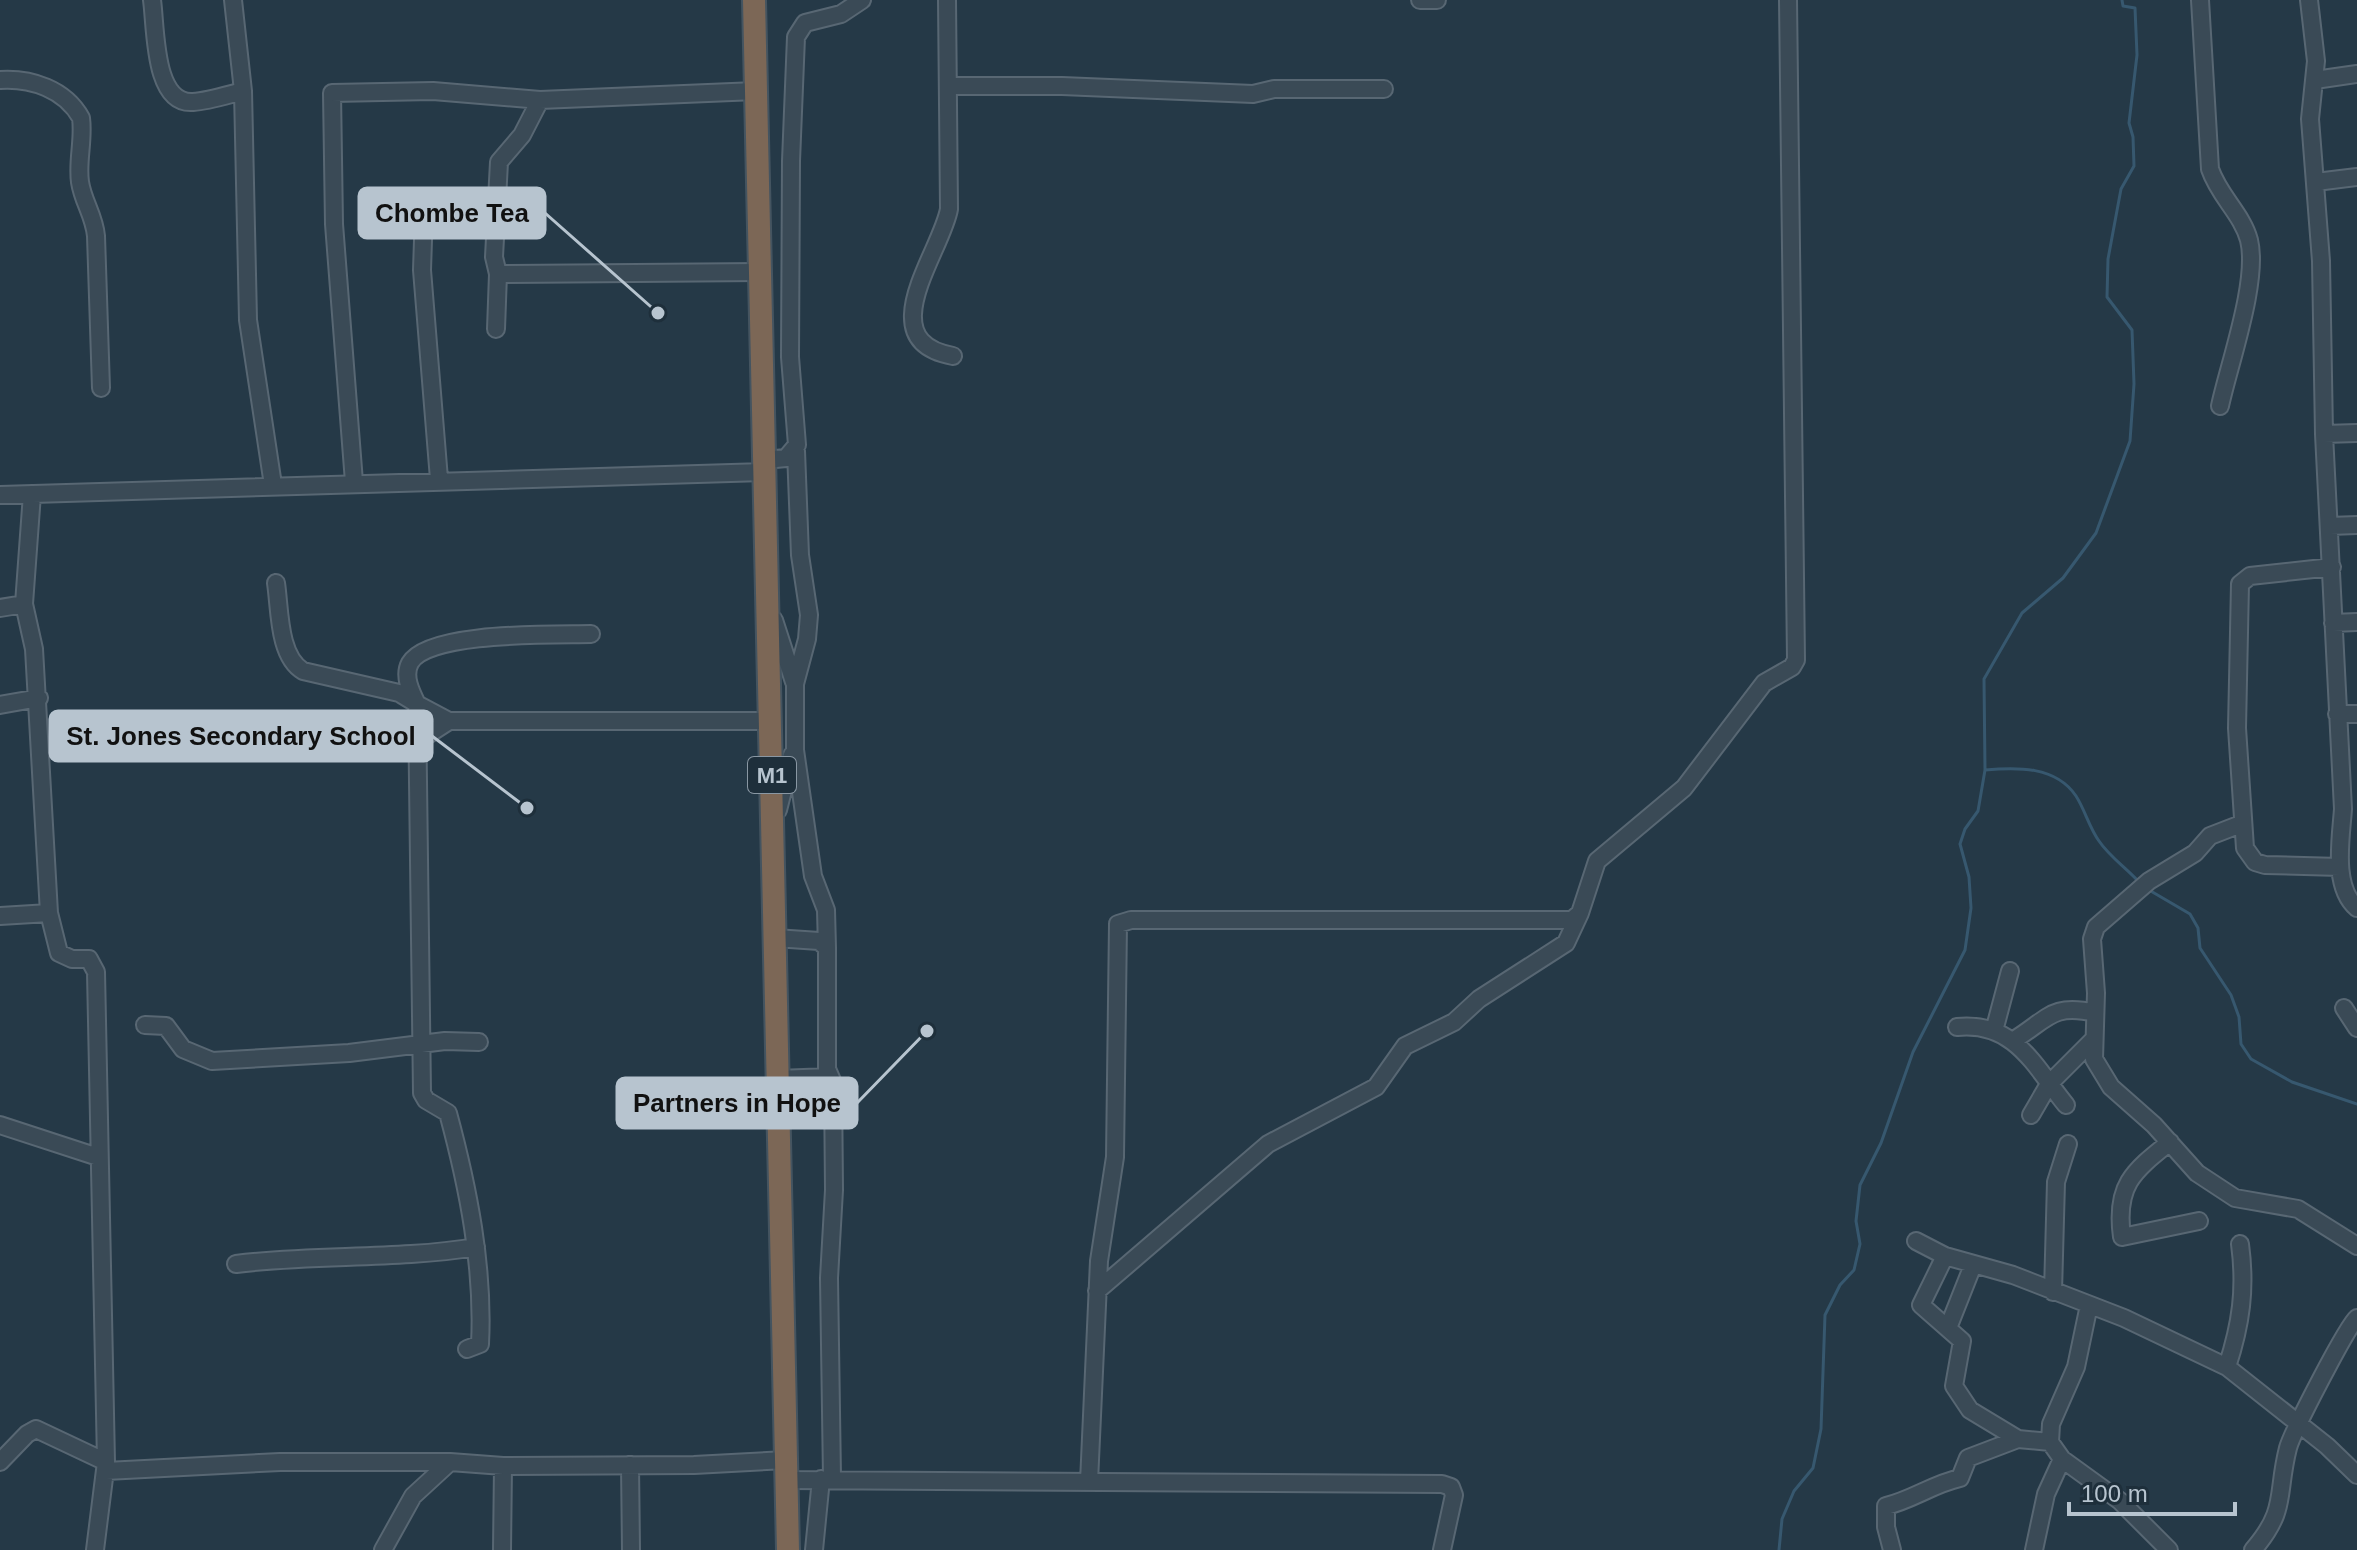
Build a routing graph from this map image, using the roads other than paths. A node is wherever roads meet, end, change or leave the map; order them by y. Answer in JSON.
{"nodes":[{"id":1,"x":152,"y":0,"type":"edge"},
{"id":2,"x":233,"y":0,"type":"edge"},
{"id":3,"x":754,"y":0,"type":"edge"},
{"id":4,"x":862,"y":0,"type":"edge"},
{"id":5,"x":947,"y":0,"type":"edge"},
{"id":6,"x":1420,"y":0,"type":"edge"},
{"id":7,"x":1437,"y":0,"type":"edge"},
{"id":8,"x":1788,"y":0,"type":"edge"},
{"id":9,"x":2200,"y":0,"type":"edge"},
{"id":10,"x":2309,"y":0,"type":"edge"},
{"id":11,"x":2357,"y":74,"type":"edge"},
{"id":12,"x":0,"y":80,"type":"edge"},
{"id":13,"x":2315,"y":80,"type":"junction"},
{"id":14,"x":949,"y":86,"type":"junction"},
{"id":15,"x":1384,"y":89,"type":"dead end"},
{"id":16,"x":243,"y":91,"type":"junction"},
{"id":17,"x":756,"y":91,"type":"junction"},
{"id":18,"x":540,"y":100,"type":"junction"},
{"id":19,"x":2357,"y":177,"type":"edge"},
{"id":20,"x":2316,"y":182,"type":"junction"},
{"id":21,"x":424,"y":210,"type":"dead end"},
{"id":22,"x":761,"y":272,"type":"junction"},
{"id":23,"x":498,"y":274,"type":"junction"},
{"id":24,"x":496,"y":329,"type":"dead end"},
{"id":25,"x":953,"y":356,"type":"dead end"},
{"id":26,"x":101,"y":388,"type":"dead end"},
{"id":27,"x":2220,"y":406,"type":"dead end"},
{"id":28,"x":2357,"y":433,"type":"edge"},
{"id":29,"x":2324,"y":434,"type":"junction"},
{"id":30,"x":796,"y":451,"type":"junction"},
{"id":31,"x":765,"y":466,"type":"junction"},
{"id":32,"x":439,"y":479,"type":"junction"},
{"id":33,"x":354,"y":482,"type":"junction"},
{"id":34,"x":273,"y":485,"type":"junction"},
{"id":35,"x":32,"y":494,"type":"junction"},
{"id":36,"x":0,"y":495,"type":"edge"},
{"id":37,"x":2357,"y":525,"type":"edge"},
{"id":38,"x":2330,"y":526,"type":"junction"},
{"id":39,"x":2332,"y":567,"type":"junction"},
{"id":40,"x":276,"y":583,"type":"dead end"},
{"id":41,"x":768,"y":592,"type":"junction"},
{"id":42,"x":24,"y":604,"type":"junction"},
{"id":43,"x":0,"y":608,"type":"edge"},
{"id":44,"x":2357,"y":622,"type":"edge"},
{"id":45,"x":2333,"y":623,"type":"junction"},
{"id":46,"x":591,"y":634,"type":"dead end"},
{"id":47,"x":795,"y":684,"type":"junction"},
{"id":48,"x":39,"y":698,"type":"junction"},
{"id":49,"x":417,"y":704,"type":"junction"},
{"id":50,"x":0,"y":705,"type":"edge"},
{"id":51,"x":2337,"y":714,"type":"junction"},
{"id":52,"x":2357,"y":714,"type":"edge"},
{"id":53,"x":449,"y":721,"type":"junction"},
{"id":54,"x":771,"y":721,"type":"junction"},
{"id":55,"x":418,"y":741,"type":"junction"},
{"id":56,"x":795,"y":750,"type":"junction"},
{"id":57,"x":2350,"y":810,"type":"edge"},
{"id":58,"x":2241,"y":824,"type":"junction"},
{"id":59,"x":773,"y":835,"type":"junction"},
{"id":60,"x":2340,"y":867,"type":"junction"},
{"id":61,"x":2357,"y":908,"type":"edge"},
{"id":62,"x":49,"y":913,"type":"junction"},
{"id":63,"x":1580,"y":913,"type":"junction"},
{"id":64,"x":0,"y":916,"type":"edge"},
{"id":65,"x":775,"y":938,"type":"junction"},
{"id":66,"x":827,"y":948,"type":"junction"},
{"id":67,"x":2010,"y":971,"type":"dead end"},
{"id":68,"x":2344,"y":1008,"type":"dead end"},
{"id":69,"x":2095,"y":1013,"type":"junction"},
{"id":70,"x":145,"y":1025,"type":"dead end"},
{"id":71,"x":1957,"y":1027,"type":"dead end"},
{"id":72,"x":2357,"y":1028,"type":"edge"},
{"id":73,"x":1994,"y":1031,"type":"junction"},
{"id":74,"x":2094,"y":1039,"type":"junction"},
{"id":75,"x":2014,"y":1040,"type":"junction"},
{"id":76,"x":479,"y":1042,"type":"dead end"},
{"id":77,"x":419,"y":1043,"type":"junction"},
{"id":78,"x":829,"y":1077,"type":"junction"},
{"id":79,"x":778,"y":1079,"type":"junction"},
{"id":80,"x":2049,"y":1084,"type":"junction"},
{"id":81,"x":2066,"y":1105,"type":"dead end"},
{"id":82,"x":2031,"y":1115,"type":"dead end"},
{"id":83,"x":0,"y":1125,"type":"edge"},
{"id":84,"x":2170,"y":1142,"type":"junction"},
{"id":85,"x":2068,"y":1144,"type":"dead end"},
{"id":86,"x":98,"y":1157,"type":"junction"},
{"id":87,"x":2199,"y":1221,"type":"dead end"},
{"id":88,"x":1916,"y":1241,"type":"dead end"},
{"id":89,"x":2240,"y":1244,"type":"dead end"},
{"id":90,"x":2357,"y":1246,"type":"edge"},
{"id":91,"x":476,"y":1247,"type":"junction"},
{"id":92,"x":1945,"y":1256,"type":"junction"},
{"id":93,"x":236,"y":1264,"type":"dead end"},
{"id":94,"x":1973,"y":1265,"type":"junction"},
{"id":95,"x":1097,"y":1291,"type":"junction"},
{"id":96,"x":2053,"y":1292,"type":"junction"},
{"id":97,"x":2089,"y":1305,"type":"junction"},
{"id":98,"x":2357,"y":1318,"type":"edge"},
{"id":99,"x":1948,"y":1328,"type":"junction"},
{"id":100,"x":467,"y":1349,"type":"dead end"},
{"id":101,"x":2227,"y":1367,"type":"junction"},
{"id":102,"x":2299,"y":1424,"type":"junction"},
{"id":103,"x":2018,"y":1439,"type":"junction"},
{"id":104,"x":2050,"y":1442,"type":"junction"},
{"id":105,"x":2062,"y":1459,"type":"junction"},
{"id":106,"x":0,"y":1462,"type":"edge"},
{"id":107,"x":450,"y":1462,"type":"junction"},
{"id":108,"x":630,"y":1465,"type":"junction"},
{"id":109,"x":503,"y":1466,"type":"junction"},
{"id":110,"x":106,"y":1467,"type":"junction"},
{"id":111,"x":786,"y":1470,"type":"junction"},
{"id":112,"x":2357,"y":1475,"type":"edge"},
{"id":113,"x":827,"y":1479,"type":"junction"},
{"id":114,"x":1089,"y":1482,"type":"junction"},
{"id":115,"x":95,"y":1550,"type":"edge"},
{"id":116,"x":383,"y":1550,"type":"edge"},
{"id":117,"x":502,"y":1550,"type":"edge"},
{"id":118,"x":631,"y":1550,"type":"edge"},
{"id":119,"x":788,"y":1550,"type":"edge"},
{"id":120,"x":814,"y":1550,"type":"edge"},
{"id":121,"x":1442,"y":1550,"type":"edge"},
{"id":122,"x":1892,"y":1550,"type":"edge"},
{"id":123,"x":2034,"y":1550,"type":"edge"},
{"id":124,"x":2169,"y":1550,"type":"edge"},
{"id":125,"x":2253,"y":1550,"type":"edge"}],
"edges":[{"from":1,"to":16,"type":"street"},
{"from":2,"to":16,"type":"street"},
{"from":3,"to":17,"type":"highway","number":"M1"},
{"from":4,"to":30,"type":"street"},
{"from":5,"to":14,"type":"street"},
{"from":6,"to":7,"type":"street"},
{"from":8,"to":63,"type":"street"},
{"from":9,"to":27,"type":"street"},
{"from":10,"to":13,"type":"street"},
{"from":11,"to":13,"type":"street"},
{"from":12,"to":26,"type":"street"},
{"from":13,"to":20,"type":"street"},
{"from":14,"to":15,"type":"street"},
{"from":14,"to":25,"type":"street"},
{"from":16,"to":34,"type":"street"},
{"from":17,"to":18,"type":"street"},
{"from":17,"to":22,"type":"highway","number":"M1"},
{"from":18,"to":23,"type":"street"},
{"from":18,"to":33,"type":"street"},
{"from":19,"to":20,"type":"street"},
{"from":20,"to":29,"type":"street"},
{"from":21,"to":32,"type":"street"},
{"from":22,"to":23,"type":"street"},
{"from":22,"to":31,"type":"highway","number":"M1"},
{"from":23,"to":24,"type":"street"},
{"from":28,"to":29,"type":"street"},
{"from":29,"to":38,"type":"street"},
{"from":30,"to":31,"type":"street"},
{"from":30,"to":47,"type":"street"},
{"from":31,"to":32,"type":"street"},
{"from":31,"to":41,"type":"highway","number":"M1"},
{"from":32,"to":33,"type":"street"},
{"from":33,"to":34,"type":"street"},
{"from":34,"to":35,"type":"street"},
{"from":35,"to":36,"type":"street"},
{"from":35,"to":42,"type":"street"},
{"from":37,"to":38,"type":"street"},
{"from":38,"to":39,"type":"street"},
{"from":39,"to":45,"type":"street"},
{"from":39,"to":58,"type":"street"},
{"from":40,"to":49,"type":"street"},
{"from":41,"to":47,"type":"street"},
{"from":41,"to":54,"type":"highway","number":"M1"},
{"from":42,"to":43,"type":"street"},
{"from":42,"to":48,"type":"street"},
{"from":44,"to":45,"type":"street"},
{"from":45,"to":51,"type":"street"},
{"from":46,"to":49,"type":"street"},
{"from":47,"to":56,"type":"street"},
{"from":48,"to":50,"type":"street"},
{"from":48,"to":62,"type":"street"},
{"from":49,"to":53,"type":"street"},
{"from":49,"to":55,"type":"street"},
{"from":51,"to":52,"type":"street"},
{"from":51,"to":57,"type":"street"},
{"from":53,"to":54,"type":"street"},
{"from":53,"to":55,"type":"street"},
{"from":54,"to":59,"type":"highway","number":"M1"},
{"from":55,"to":77,"type":"street"},
{"from":56,"to":59,"type":"street"},
{"from":56,"to":66,"type":"street"},
{"from":57,"to":60,"type":"street"},
{"from":58,"to":60,"type":"street"},
{"from":58,"to":69,"type":"street"},
{"from":59,"to":65,"type":"highway","number":"M1"},
{"from":60,"to":61,"type":"street"},
{"from":62,"to":64,"type":"street"},
{"from":62,"to":86,"type":"street"},
{"from":63,"to":95,"type":"street"},
{"from":63,"to":95,"type":"street"},
{"from":65,"to":66,"type":"street"},
{"from":65,"to":79,"type":"highway","number":"M1"},
{"from":66,"to":78,"type":"street"},
{"from":67,"to":73,"type":"street"},
{"from":68,"to":72,"type":"street"},
{"from":69,"to":74,"type":"street"},
{"from":69,"to":75,"type":"street"},
{"from":70,"to":77,"type":"street"},
{"from":71,"to":73,"type":"street"},
{"from":73,"to":75,"type":"street"},
{"from":74,"to":80,"type":"street"},
{"from":74,"to":84,"type":"street"},
{"from":75,"to":80,"type":"street"},
{"from":76,"to":77,"type":"street"},
{"from":77,"to":91,"type":"street"},
{"from":78,"to":79,"type":"street"},
{"from":78,"to":113,"type":"street"},
{"from":79,"to":111,"type":"highway","number":"M1"},
{"from":80,"to":81,"type":"street"},
{"from":80,"to":82,"type":"street"},
{"from":83,"to":86,"type":"street"},
{"from":84,"to":87,"type":"street"},
{"from":84,"to":90,"type":"street"},
{"from":85,"to":96,"type":"street"},
{"from":86,"to":110,"type":"street"},
{"from":88,"to":92,"type":"street"},
{"from":89,"to":101,"type":"street"},
{"from":91,"to":93,"type":"street"},
{"from":91,"to":100,"type":"street"},
{"from":92,"to":94,"type":"street"},
{"from":92,"to":99,"type":"street"},
{"from":94,"to":96,"type":"street"},
{"from":94,"to":99,"type":"street"},
{"from":95,"to":114,"type":"street"},
{"from":96,"to":97,"type":"street"},
{"from":97,"to":101,"type":"street"},
{"from":97,"to":104,"type":"street"},
{"from":98,"to":102,"type":"street"},
{"from":99,"to":103,"type":"street"},
{"from":101,"to":102,"type":"street"},
{"from":102,"to":112,"type":"street"},
{"from":102,"to":125,"type":"street"},
{"from":103,"to":104,"type":"street"},
{"from":103,"to":122,"type":"street"},
{"from":104,"to":105,"type":"street"},
{"from":105,"to":123,"type":"street"},
{"from":105,"to":124,"type":"street"},
{"from":106,"to":110,"type":"street"},
{"from":107,"to":109,"type":"street"},
{"from":107,"to":110,"type":"street"},
{"from":107,"to":116,"type":"street"},
{"from":108,"to":109,"type":"street"},
{"from":108,"to":111,"type":"street"},
{"from":108,"to":118,"type":"street"},
{"from":109,"to":117,"type":"street"},
{"from":110,"to":115,"type":"street"},
{"from":111,"to":113,"type":"street"},
{"from":111,"to":119,"type":"highway","number":"M1"},
{"from":113,"to":114,"type":"street"},
{"from":113,"to":120,"type":"street"},
{"from":114,"to":121,"type":"street"}]}
